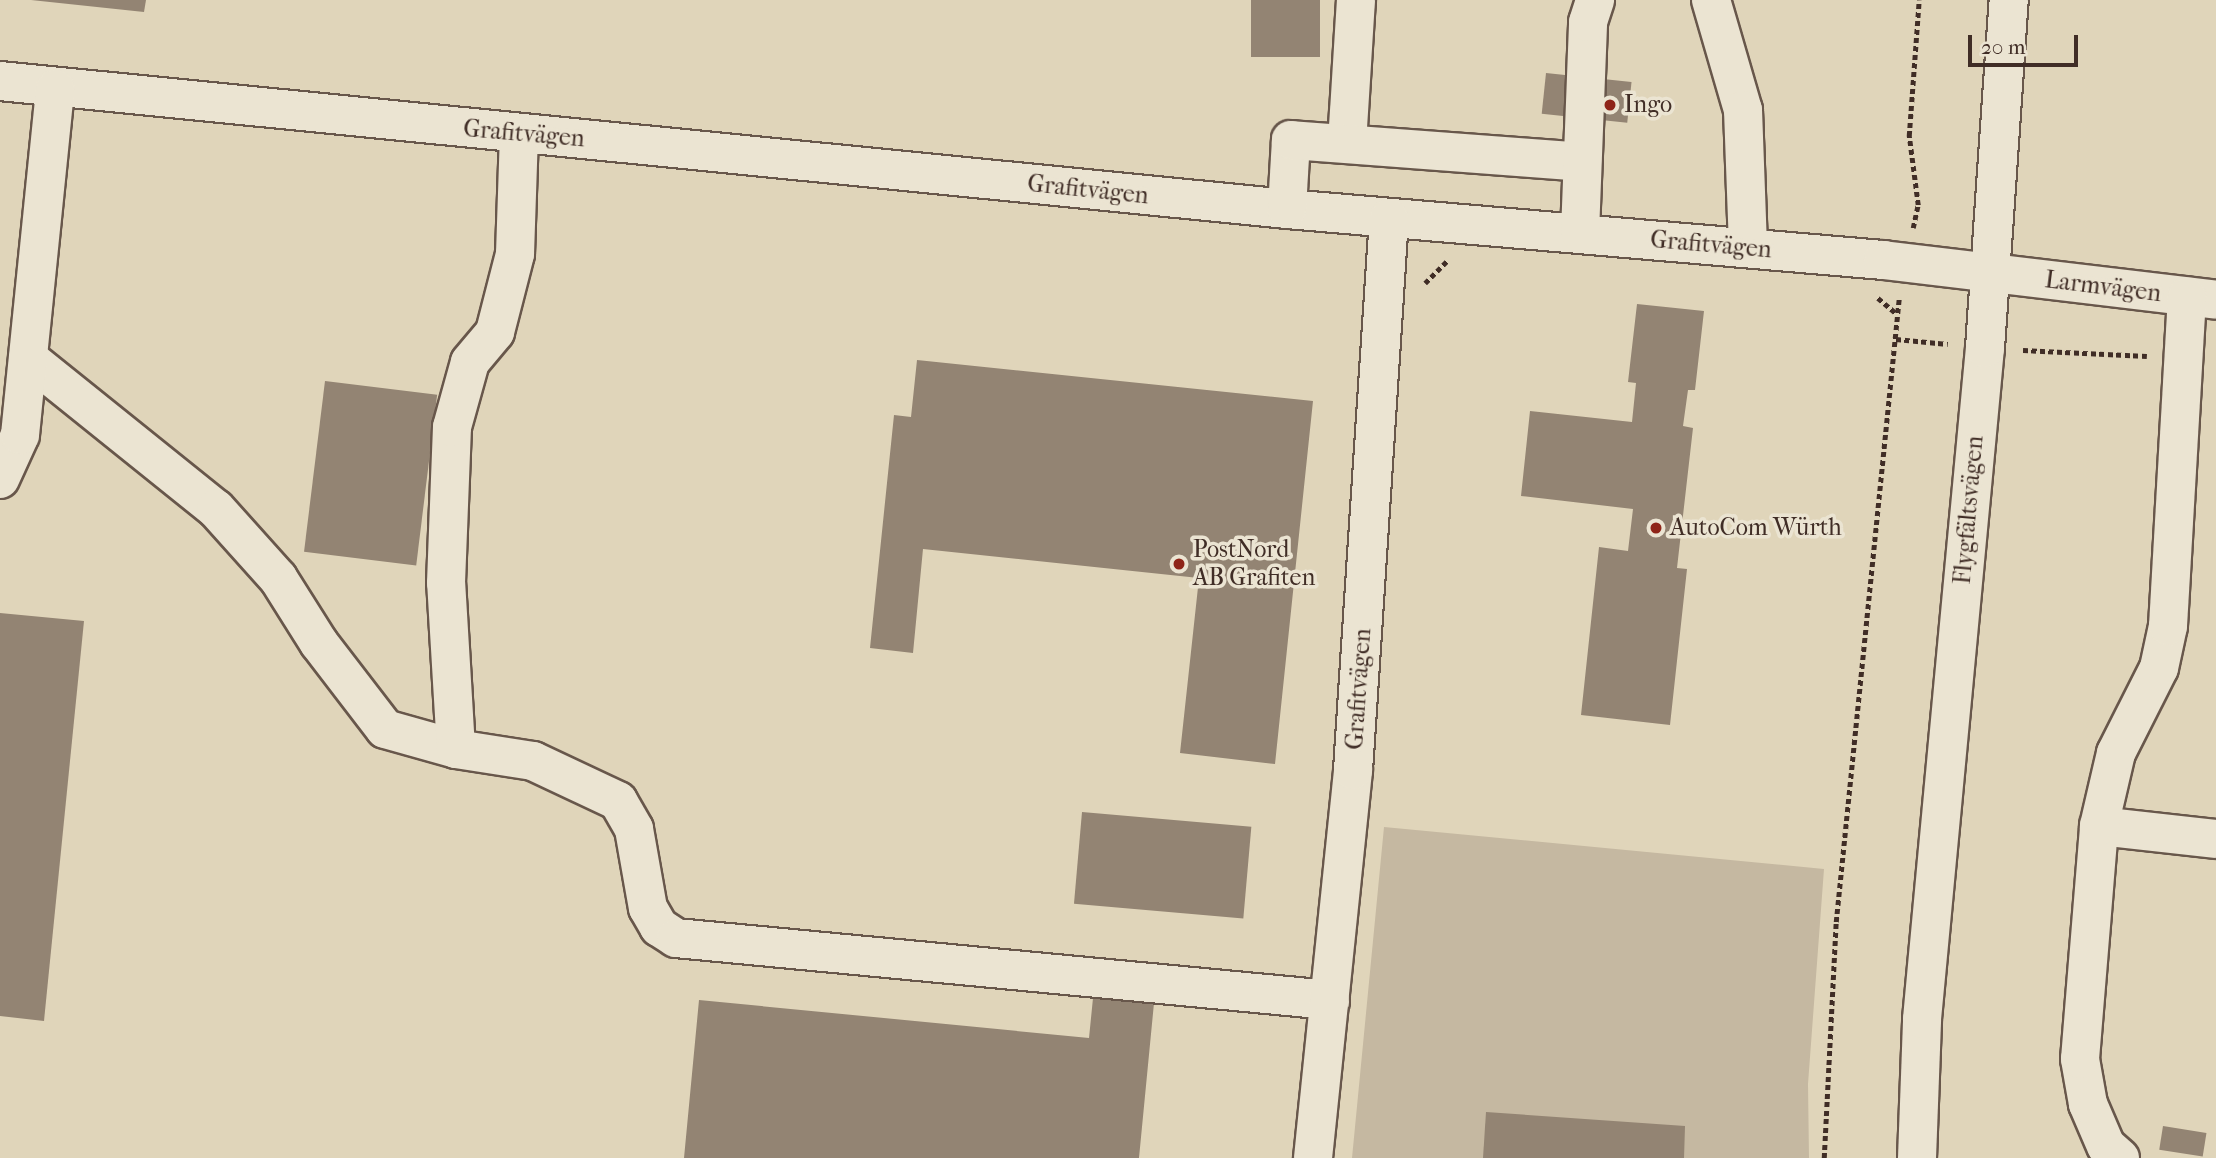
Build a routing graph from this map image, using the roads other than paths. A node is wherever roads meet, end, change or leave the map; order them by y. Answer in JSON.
{"nodes":[{"id":1,"x":1356,"y":0,"type":"edge"},
{"id":2,"x":1595,"y":0,"type":"edge"},
{"id":3,"x":1712,"y":0,"type":"edge"},
{"id":4,"x":2009,"y":0,"type":"edge"},
{"id":5,"x":0,"y":81,"type":"edge"},
{"id":6,"x":55,"y":89,"type":"junction"},
{"id":7,"x":519,"y":133,"type":"junction"},
{"id":8,"x":1347,"y":144,"type":"junction"},
{"id":9,"x":1582,"y":162,"type":"junction"},
{"id":10,"x":1287,"y":209,"type":"junction"},
{"id":11,"x":1389,"y":218,"type":"junction"},
{"id":12,"x":1580,"y":233,"type":"junction"},
{"id":13,"x":1748,"y":248,"type":"junction"},
{"id":14,"x":1991,"y":272,"type":"junction"},
{"id":15,"x":2202,"y":298,"type":"edge"},
{"id":16,"x":28,"y":358,"type":"junction"},
{"id":17,"x":12,"y":396,"type":"edge"},
{"id":18,"x":0,"y":480,"type":"edge"},
{"id":19,"x":456,"y":749,"type":"junction"},
{"id":20,"x":2099,"y":826,"type":"junction"},
{"id":21,"x":2216,"y":839,"type":"edge"},
{"id":22,"x":1330,"y":1000,"type":"junction"},
{"id":23,"x":1922,"y":1019,"type":"junction"},
{"id":24,"x":1313,"y":1158,"type":"edge"},
{"id":25,"x":1917,"y":1158,"type":"edge"},
{"id":26,"x":1945,"y":1158,"type":"edge"},
{"id":27,"x":2120,"y":1158,"type":"edge"}],
"edges":[{"from":1,"to":8,"type":"street"},
{"from":2,"to":9,"type":"street"},
{"from":3,"to":13,"type":"street"},
{"from":4,"to":14,"type":"street","name":"Flygfältsvägen"},
{"from":5,"to":6,"type":"street","name":"Grafitvägen"},
{"from":6,"to":7,"type":"street","name":"Grafitvägen"},
{"from":6,"to":16,"type":"street"},
{"from":7,"to":10,"type":"street","name":"Grafitvägen"},
{"from":7,"to":19,"type":"street"},
{"from":8,"to":9,"type":"street"},
{"from":8,"to":10,"type":"street"},
{"from":9,"to":12,"type":"street"},
{"from":10,"to":11,"type":"street","name":"Grafitvägen"},
{"from":11,"to":12,"type":"street","name":"Grafitvägen"},
{"from":11,"to":22,"type":"street","name":"Grafitvägen"},
{"from":12,"to":13,"type":"street","name":"Grafitvägen"},
{"from":13,"to":14,"type":"street","name":"Grafitvägen"},
{"from":14,"to":15,"type":"street","name":"Larmvägen"},
{"from":14,"to":23,"type":"street","name":"Flygfältsvägen"},
{"from":15,"to":20,"type":"street"},
{"from":16,"to":17,"type":"street"},
{"from":16,"to":19,"type":"street"},
{"from":17,"to":18,"type":"street"},
{"from":19,"to":22,"type":"street"},
{"from":20,"to":21,"type":"street"},
{"from":20,"to":27,"type":"street"},
{"from":22,"to":24,"type":"street","name":"Grafitvägen"},
{"from":23,"to":25,"type":"street","name":"Flygfältsvägen"},
{"from":23,"to":26,"type":"street","name":"Flygfältsvägen"}]}
